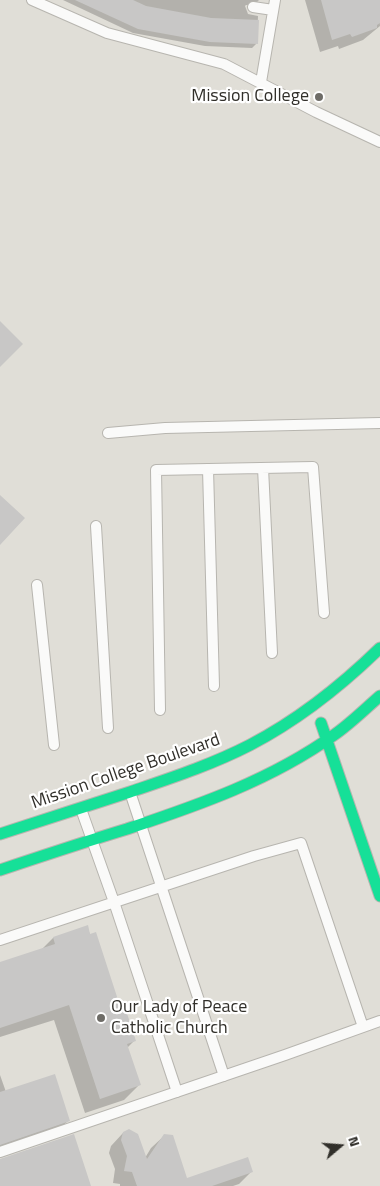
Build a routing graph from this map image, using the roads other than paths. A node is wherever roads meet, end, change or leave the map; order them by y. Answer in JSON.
{"nodes":[{"id":1,"x":32,"y":0,"type":"edge"},
{"id":2,"x":274,"y":5,"type":"edge"},
{"id":3,"x":253,"y":7,"type":"dead end"},
{"id":4,"x":261,"y":82,"type":"junction"},
{"id":5,"x":380,"y":142,"type":"edge"},
{"id":6,"x":380,"y":424,"type":"edge"},
{"id":7,"x":108,"y":433,"type":"dead end"},
{"id":8,"x":263,"y":468,"type":"junction"},
{"id":9,"x":208,"y":469,"type":"junction"},
{"id":10,"x":96,"y":526,"type":"dead end"},
{"id":11,"x":37,"y":585,"type":"dead end"},
{"id":12,"x":324,"y":612,"type":"dead end"},
{"id":13,"x":380,"y":648,"type":"edge"},
{"id":14,"x":272,"y":653,"type":"dead end"},
{"id":15,"x":214,"y":686,"type":"dead end"},
{"id":16,"x":380,"y":696,"type":"edge"},
{"id":17,"x":314,"y":705,"type":"junction"},
{"id":18,"x":160,"y":710,"type":"dead end"},
{"id":19,"x":108,"y":728,"type":"dead end"},
{"id":20,"x":327,"y":740,"type":"junction"},
{"id":21,"x":54,"y":745,"type":"dead end"},
{"id":22,"x":130,"y":792,"type":"junction"},
{"id":23,"x":81,"y":808,"type":"junction"},
{"id":24,"x":140,"y":824,"type":"junction"},
{"id":25,"x":0,"y":834,"type":"edge"},
{"id":26,"x":92,"y":840,"type":"junction"},
{"id":27,"x":0,"y":870,"type":"edge"},
{"id":28,"x":162,"y":887,"type":"junction"},
{"id":29,"x":380,"y":896,"type":"edge"},
{"id":30,"x":114,"y":902,"type":"junction"},
{"id":31,"x":0,"y":940,"type":"edge"},
{"id":32,"x":380,"y":1021,"type":"edge"},
{"id":33,"x":363,"y":1027,"type":"junction"},
{"id":34,"x":224,"y":1076,"type":"junction"},
{"id":35,"x":177,"y":1092,"type":"junction"},
{"id":36,"x":0,"y":1152,"type":"edge"}],
"edges":[{"from":1,"to":4,"type":"lane"},
{"from":2,"to":3,"type":"lane"},
{"from":2,"to":4,"type":"lane"},
{"from":4,"to":5,"type":"lane"},
{"from":6,"to":7,"type":"lane"},
{"from":8,"to":9,"type":"lane"},
{"from":8,"to":12,"type":"lane"},
{"from":8,"to":14,"type":"lane"},
{"from":9,"to":15,"type":"lane"},
{"from":9,"to":18,"type":"lane"},
{"from":10,"to":19,"type":"lane"},
{"from":11,"to":21,"type":"lane"},
{"from":13,"to":17,"type":"street","name":"Mission College Boulevard"},
{"from":16,"to":20,"type":"street"},
{"from":17,"to":20,"type":"street"},
{"from":17,"to":22,"type":"street","name":"Mission College Boulevard"},
{"from":20,"to":24,"type":"street"},
{"from":20,"to":29,"type":"street"},
{"from":22,"to":23,"type":"street","name":"Mission College Boulevard"},
{"from":22,"to":24,"type":"lane"},
{"from":23,"to":25,"type":"street","name":"Mission College Boulevard"},
{"from":23,"to":26,"type":"lane"},
{"from":24,"to":26,"type":"street"},
{"from":24,"to":28,"type":"lane"},
{"from":26,"to":27,"type":"street"},
{"from":26,"to":30,"type":"lane"},
{"from":28,"to":30,"type":"lane"},
{"from":28,"to":33,"type":"lane"},
{"from":28,"to":34,"type":"lane"},
{"from":30,"to":31,"type":"lane"},
{"from":30,"to":35,"type":"lane"},
{"from":32,"to":33,"type":"lane"},
{"from":33,"to":34,"type":"lane"},
{"from":34,"to":35,"type":"lane"},
{"from":35,"to":36,"type":"lane"}]}
